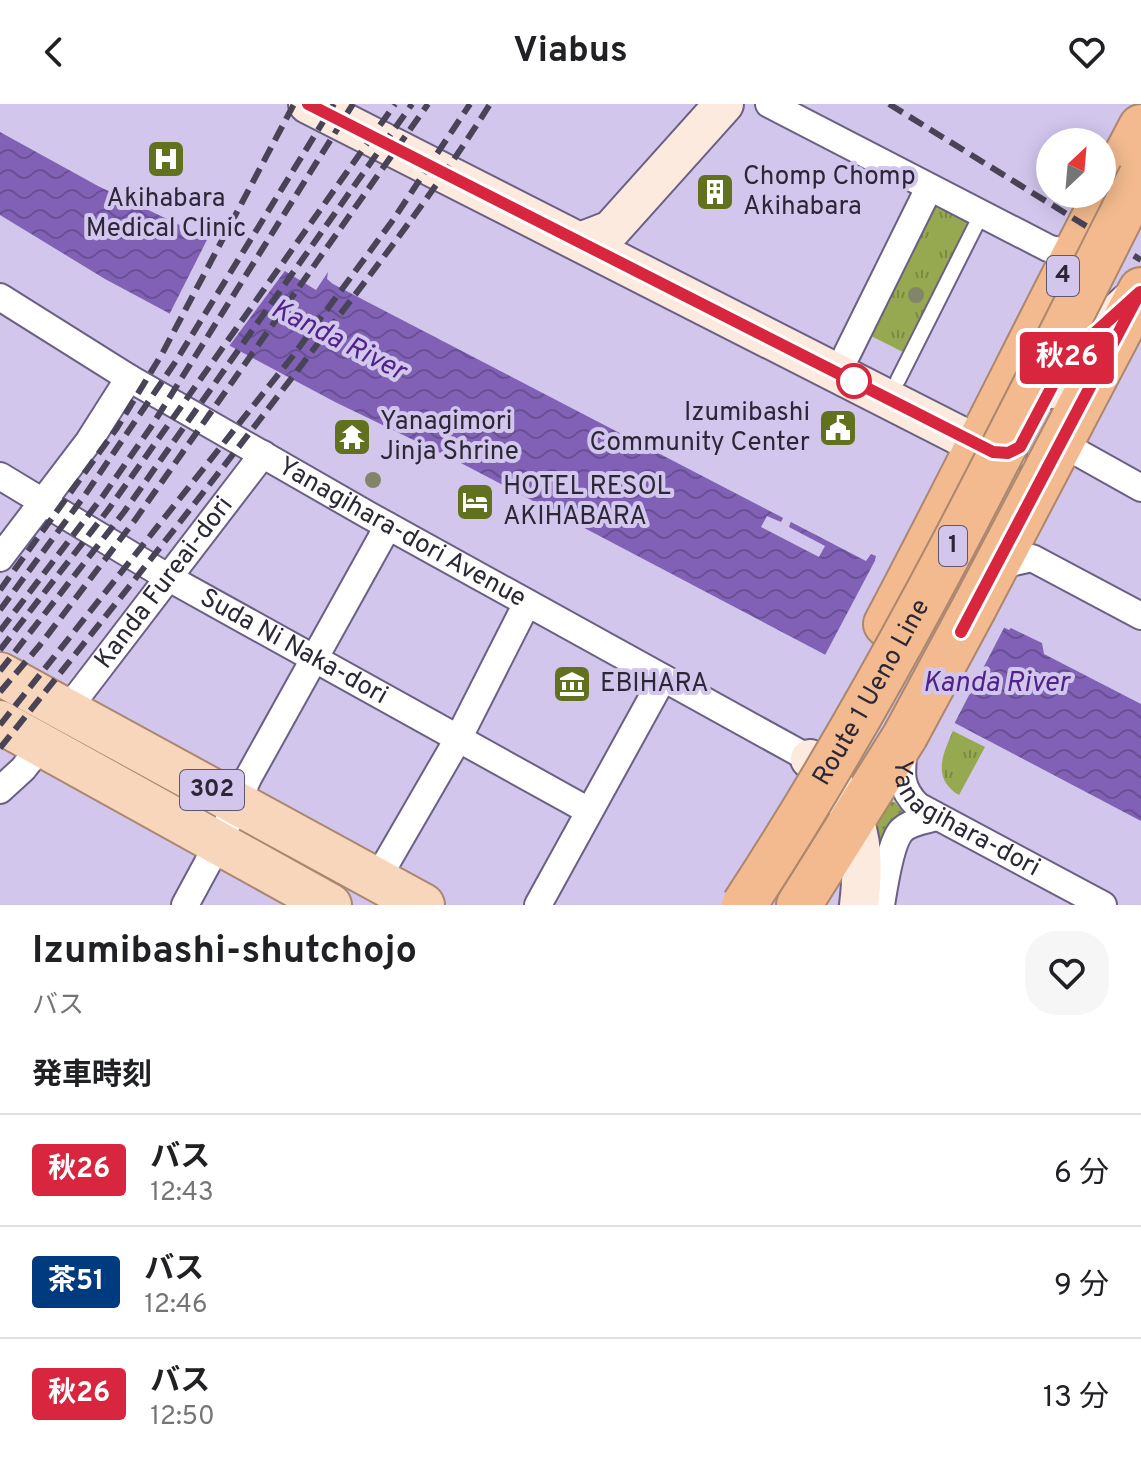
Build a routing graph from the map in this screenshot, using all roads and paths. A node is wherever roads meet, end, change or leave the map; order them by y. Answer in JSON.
{"nodes":[{"id":1,"x":308,"y":104,"type":"edge"},
{"id":2,"x":357,"y":104,"type":"edge"},
{"id":3,"x":695,"y":104,"type":"edge"},
{"id":4,"x":724,"y":104,"type":"edge"},
{"id":5,"x":769,"y":104,"type":"edge"},
{"id":6,"x":1141,"y":127,"type":"edge"},
{"id":7,"x":1141,"y":176,"type":"edge"},
{"id":8,"x":929,"y":188,"type":"junction"},
{"id":9,"x":1141,"y":194,"type":"edge"},
{"id":10,"x":981,"y":215,"type":"junction"},
{"id":11,"x":594,"y":231,"type":"junction"},
{"id":12,"x":1084,"y":234,"type":"junction"},
{"id":13,"x":1141,"y":235,"type":"edge"},
{"id":14,"x":1141,"y":291,"type":"edge"},
{"id":15,"x":0,"y":297,"type":"edge"},
{"id":16,"x":847,"y":354,"type":"junction"},
{"id":17,"x":129,"y":378,"type":"junction"},
{"id":18,"x":898,"y":380,"type":"junction"},
{"id":19,"x":1068,"y":432,"type":"junction"},
{"id":20,"x":995,"y":446,"type":"junction"},
{"id":21,"x":263,"y":454,"type":"junction"},
{"id":22,"x":0,"y":476,"type":"edge"},
{"id":23,"x":1141,"y":488,"type":"edge"},
{"id":24,"x":42,"y":503,"type":"junction"},
{"id":25,"x":388,"y":526,"type":"junction"},
{"id":26,"x":0,"y":558,"type":"edge"},
{"id":27,"x":996,"y":566,"type":"junction"},
{"id":28,"x":169,"y":578,"type":"junction"},
{"id":29,"x":527,"y":603,"type":"junction"},
{"id":30,"x":1141,"y":616,"type":"edge"},
{"id":31,"x":313,"y":659,"type":"junction"},
{"id":32,"x":0,"y":674,"type":"edge"},
{"id":33,"x":663,"y":678,"type":"junction"},
{"id":34,"x":67,"y":710,"type":"junction"},
{"id":35,"x":0,"y":722,"type":"edge"},
{"id":36,"x":905,"y":736,"type":"junction"},
{"id":37,"x":458,"y":739,"type":"junction"},
{"id":38,"x":41,"y":746,"type":"junction"},
{"id":39,"x":792,"y":749,"type":"junction"},
{"id":40,"x":0,"y":790,"type":"edge"},
{"id":41,"x":236,"y":804,"type":"junction"},
{"id":42,"x":589,"y":811,"type":"junction"},
{"id":43,"x":855,"y":817,"type":"junction"},
{"id":44,"x":937,"y":817,"type":"junction"},
{"id":45,"x":218,"y":844,"type":"junction"},
{"id":46,"x":377,"y":879,"type":"junction"},
{"id":47,"x":856,"y":889,"type":"edge"},
{"id":48,"x":1097,"y":903,"type":"edge"},
{"id":49,"x":185,"y":905,"type":"edge"},
{"id":50,"x":330,"y":905,"type":"edge"},
{"id":51,"x":423,"y":905,"type":"edge"},
{"id":52,"x":538,"y":905,"type":"edge"},
{"id":53,"x":720,"y":905,"type":"edge"},
{"id":54,"x":744,"y":905,"type":"edge"},
{"id":55,"x":774,"y":905,"type":"edge"},
{"id":56,"x":799,"y":905,"type":"edge"}],
"edges":[{"from":1,"to":11,"type":"street"},
{"from":2,"to":11,"type":"street"},
{"from":3,"to":11,"type":"street"},
{"from":4,"to":11,"type":"street"},
{"from":5,"to":8,"type":"street"},
{"from":6,"to":12,"type":"highway","number":"4"},
{"from":7,"to":54,"type":"highway","name":"Route 1 Ueno Line","number":"1","bridge":true},
{"from":8,"to":10,"type":"street"},
{"from":8,"to":16,"type":"street"},
{"from":9,"to":12,"type":"highway"},
{"from":10,"to":12,"type":"street"},
{"from":10,"to":18,"type":"lane"},
{"from":11,"to":16,"type":"street"},
{"from":11,"to":20,"type":"street"},
{"from":12,"to":20,"type":"highway","number":"4"},
{"from":13,"to":55,"type":"highway","name":"Route 1 Ueno Line","number":"1"},
{"from":14,"to":19,"type":"highway","number":"4"},
{"from":14,"to":20,"type":"street"},
{"from":15,"to":17,"type":"street","name":"Yanagihara-dori Avenue"},
{"from":16,"to":18,"type":"street"},
{"from":17,"to":21,"type":"street","name":"Yanagihara-dori Avenue"},
{"from":17,"to":24,"type":"street"},
{"from":18,"to":20,"type":"street"},
{"from":19,"to":20,"type":"highway","number":"4"},
{"from":19,"to":23,"type":"street"},
{"from":20,"to":27,"type":"highway","number":"4"},
{"from":20,"to":39,"type":"highway","number":"4"},
{"from":21,"to":25,"type":"street","name":"Yanagihara-dori Avenue"},
{"from":21,"to":28,"type":"street","name":"Kanda Fureai-dori"},
{"from":22,"to":24,"type":"street","name":"Suda Ni Naka-dori"},
{"from":24,"to":26,"type":"street"},
{"from":24,"to":28,"type":"street","name":"Suda Ni Naka-dori"},
{"from":25,"to":29,"type":"street","name":"Yanagihara-dori Avenue"},
{"from":25,"to":31,"type":"street"},
{"from":27,"to":30,"type":"street"},
{"from":27,"to":36,"type":"highway","number":"4","bridge":true},
{"from":28,"to":31,"type":"street","name":"Suda Ni Naka-dori"},
{"from":28,"to":34,"type":"street","name":"Kanda Fureai-dori"},
{"from":29,"to":33,"type":"street","name":"Yanagihara-dori Avenue"},
{"from":29,"to":37,"type":"street"},
{"from":31,"to":37,"type":"street","name":"Suda Ni Naka-dori"},
{"from":31,"to":41,"type":"street"},
{"from":32,"to":34,"type":"main road","number":"302"},
{"from":33,"to":39,"type":"street","name":"Yanagihara-dori Avenue"},
{"from":33,"to":42,"type":"street"},
{"from":34,"to":41,"type":"main road","number":"302"},
{"from":35,"to":38,"type":"main road","number":"302"},
{"from":36,"to":43,"type":"highway","number":"4"},
{"from":36,"to":44,"type":"street","name":"Yanagihara-dori"},
{"from":37,"to":42,"type":"street","name":"Suda Ni Naka-dori"},
{"from":37,"to":46,"type":"street"},
{"from":38,"to":40,"type":"street"},
{"from":38,"to":45,"type":"main road","number":"302"},
{"from":39,"to":43,"type":"street"},
{"from":39,"to":53,"type":"highway","number":"4"},
{"from":41,"to":45,"type":"street"},
{"from":41,"to":46,"type":"main road","number":"302"},
{"from":42,"to":52,"type":"street"},
{"from":43,"to":47,"type":"highway","number":"4"},
{"from":44,"to":47,"type":"street"},
{"from":44,"to":48,"type":"street","name":"Yanagihara-dori"},
{"from":45,"to":49,"type":"street"},
{"from":45,"to":50,"type":"main road","number":"302"},
{"from":46,"to":51,"type":"main road","number":"302"},
{"from":47,"to":56,"type":"highway","number":"4"}]}
